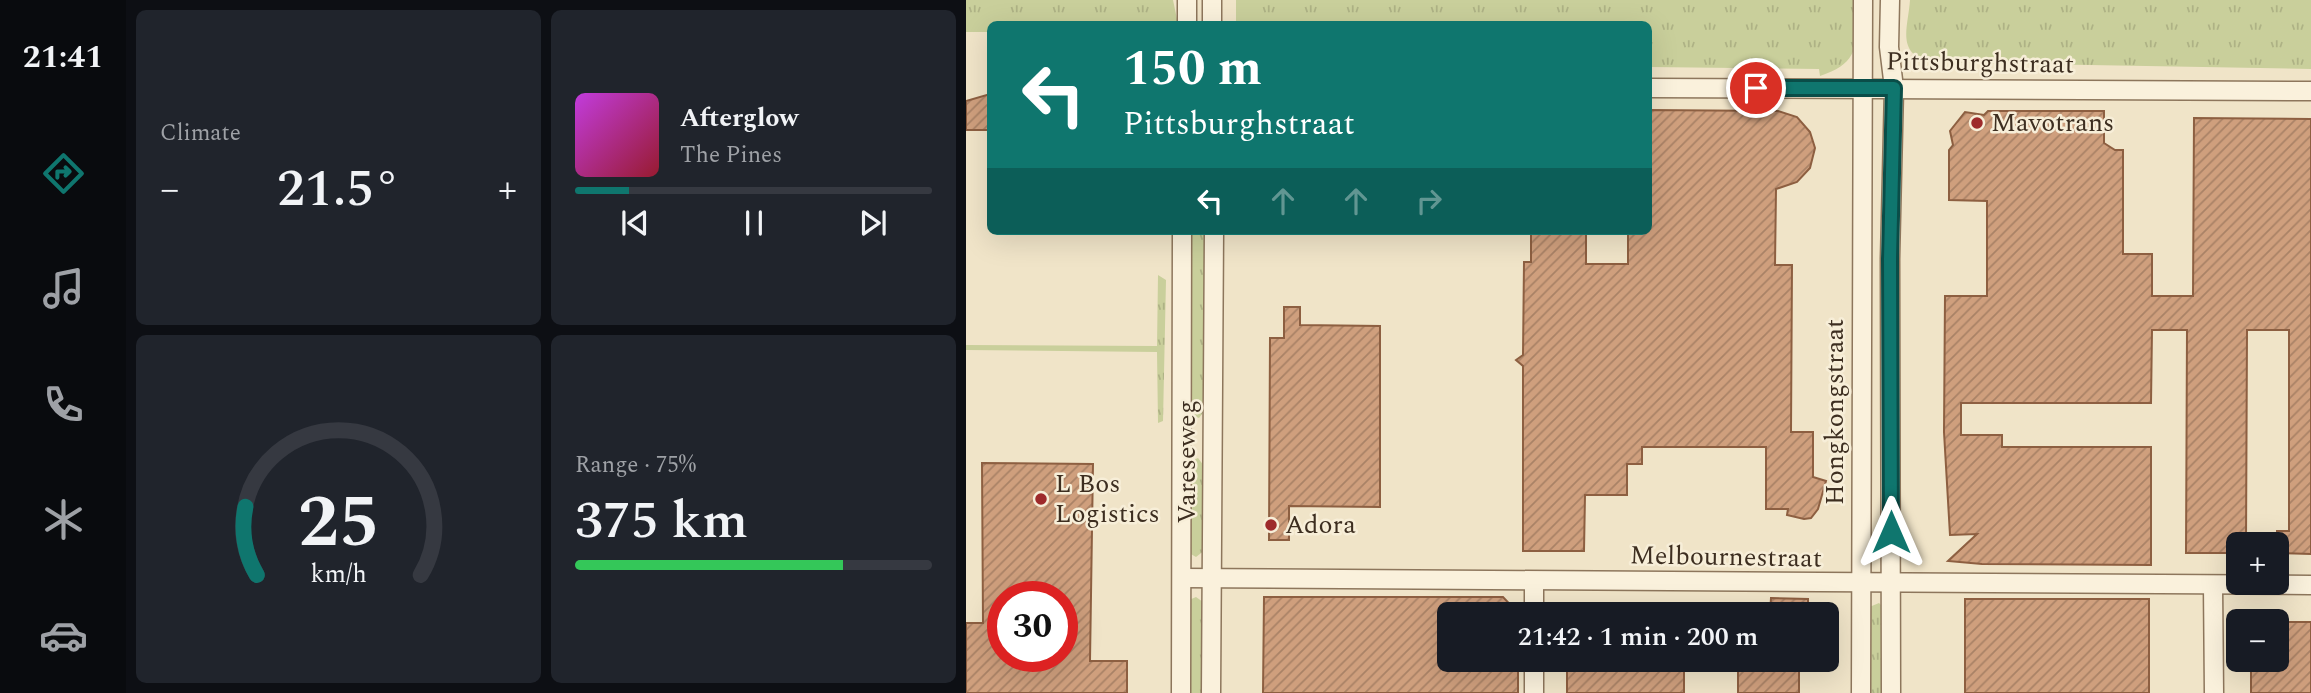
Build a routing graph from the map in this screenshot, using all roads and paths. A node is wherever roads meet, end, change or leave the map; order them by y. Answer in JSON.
{"nodes":[{"id":1,"x":1187,"y":0,"type":"edge"},
{"id":2,"x":1212,"y":0,"type":"edge"},
{"id":3,"x":1863,"y":0,"type":"edge"},
{"id":4,"x":1890,"y":0,"type":"edge"},
{"id":5,"x":1187,"y":21,"type":"edge"},
{"id":6,"x":1212,"y":21,"type":"edge"},
{"id":7,"x":1652,"y":88,"type":"edge"},
{"id":8,"x":1894,"y":88,"type":"junction"},
{"id":9,"x":1863,"y":89,"type":"junction"},
{"id":10,"x":2311,"y":91,"type":"edge"},
{"id":11,"x":1182,"y":235,"type":"edge"},
{"id":12,"x":1214,"y":235,"type":"edge"},
{"id":13,"x":1862,"y":257,"type":"junction"},
{"id":14,"x":1890,"y":259,"type":"junction"},
{"id":15,"x":1181,"y":578,"type":"junction"},
{"id":16,"x":1212,"y":579,"type":"junction"},
{"id":17,"x":1534,"y":581,"type":"junction"},
{"id":18,"x":1891,"y":584,"type":"junction"},
{"id":19,"x":1861,"y":585,"type":"junction"},
{"id":20,"x":2213,"y":585,"type":"junction"},
{"id":21,"x":2311,"y":585,"type":"edge"},
{"id":22,"x":1534,"y":602,"type":"edge"},
{"id":23,"x":1534,"y":672,"type":"edge"},
{"id":24,"x":1181,"y":693,"type":"edge"},
{"id":25,"x":1212,"y":693,"type":"edge"},
{"id":26,"x":1534,"y":693,"type":"edge"},
{"id":27,"x":1861,"y":693,"type":"edge"},
{"id":28,"x":1891,"y":693,"type":"edge"},
{"id":29,"x":2214,"y":693,"type":"edge"}],
"edges":[{"from":1,"to":5,"type":"street"},
{"from":2,"to":6,"type":"street"},
{"from":3,"to":9,"type":"street","name":"Hongkongstraat"},
{"from":4,"to":8,"type":"street"},
{"from":7,"to":9,"type":"street","name":"Pittsburghstraat"},
{"from":8,"to":9,"type":"street","name":"Pittsburghstraat"},
{"from":8,"to":10,"type":"street","name":"Pittsburghstraat"},
{"from":8,"to":14,"type":"street"},
{"from":9,"to":13,"type":"street","name":"Hongkongstraat"},
{"from":11,"to":15,"type":"street","name":"Vareseweg"},
{"from":12,"to":16,"type":"street","name":"Vareseweg"},
{"from":13,"to":14,"type":"street"},
{"from":13,"to":19,"type":"street","name":"Hongkongstraat"},
{"from":14,"to":18,"type":"street"},
{"from":15,"to":16,"type":"street","name":"Melbournestraat"},
{"from":15,"to":24,"type":"street","name":"Vareseweg"},
{"from":16,"to":17,"type":"street","name":"Melbournestraat"},
{"from":16,"to":25,"type":"street","name":"Vareseweg"},
{"from":17,"to":19,"type":"street","name":"Melbournestraat"},
{"from":17,"to":22,"type":"street"},
{"from":18,"to":19,"type":"street","name":"Melbournestraat"},
{"from":18,"to":20,"type":"street","name":"Melbournestraat"},
{"from":18,"to":28,"type":"street"},
{"from":19,"to":27,"type":"street","name":"Hongkongstraat"},
{"from":20,"to":21,"type":"street","name":"Melbournestraat"},
{"from":20,"to":29,"type":"street"},
{"from":23,"to":26,"type":"street"}]}
